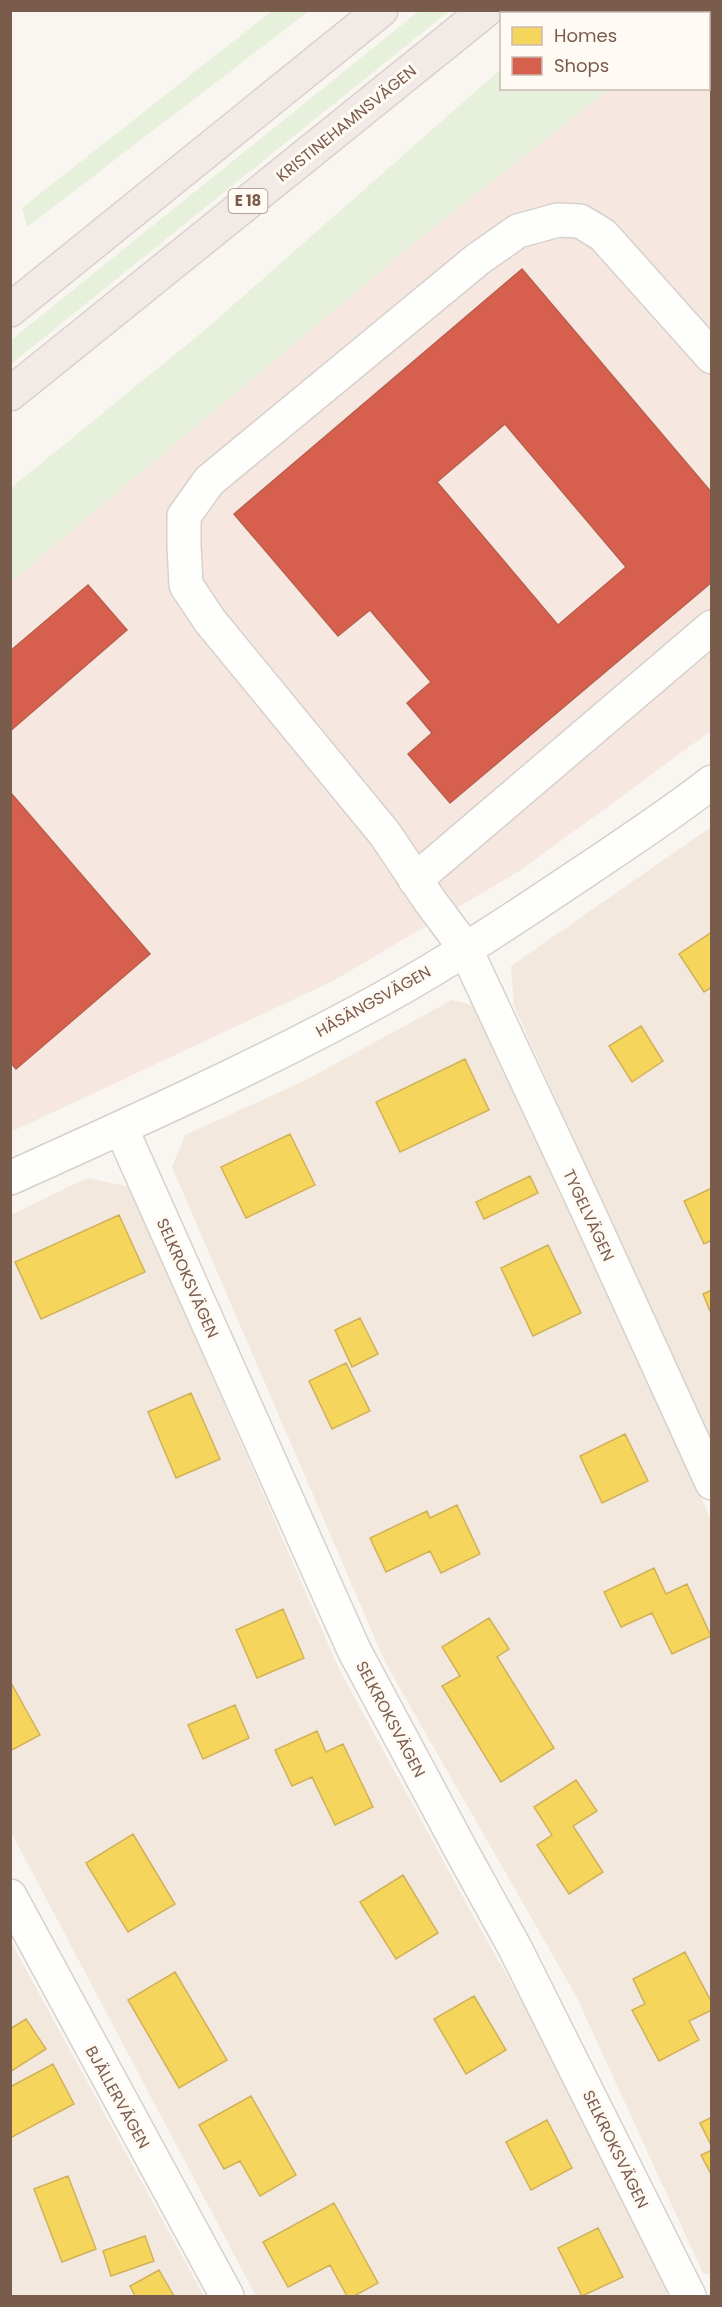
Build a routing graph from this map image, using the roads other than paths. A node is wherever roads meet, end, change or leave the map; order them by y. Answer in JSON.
{"nodes":[{"id":1,"x":381,"y":10,"type":"edge"},
{"id":2,"x":486,"y":10,"type":"edge"},
{"id":3,"x":10,"y":310,"type":"edge"},
{"id":4,"x":711,"y":357,"type":"edge"},
{"id":5,"x":10,"y":394,"type":"edge"},
{"id":6,"x":711,"y":627,"type":"edge"},
{"id":7,"x":711,"y":783,"type":"edge"},
{"id":8,"x":415,"y":880,"type":"junction"},
{"id":9,"x":465,"y":948,"type":"junction"},
{"id":10,"x":121,"y":1128,"type":"junction"},
{"id":11,"x":10,"y":1178,"type":"edge"},
{"id":12,"x":711,"y":1483,"type":"edge"},
{"id":13,"x":10,"y":1896,"type":"edge"},
{"id":14,"x":227,"y":2296,"type":"edge"},
{"id":15,"x":689,"y":2296,"type":"edge"}],
"edges":[{"from":1,"to":3,"type":"highway"},
{"from":2,"to":5,"type":"highway","name":"KRISTINEHAMNSVÄGEN","number":"E 18"},
{"from":4,"to":8,"type":"street","name":"TYGELVÄGEN"},
{"from":6,"to":8,"type":"street"},
{"from":7,"to":9,"type":"street","name":"HÄSÄNGSVÄGEN"},
{"from":8,"to":9,"type":"street","name":"TYGELVÄGEN"},
{"from":9,"to":10,"type":"street","name":"HÄSÄNGSVÄGEN"},
{"from":9,"to":12,"type":"street","name":"TYGELVÄGEN"},
{"from":10,"to":11,"type":"street","name":"HÄSÄNGSVÄGEN"},
{"from":10,"to":15,"type":"street","name":"SELKROKSVÄGEN"},
{"from":13,"to":14,"type":"street","name":"BJÄLLERVÄGEN"}]}
